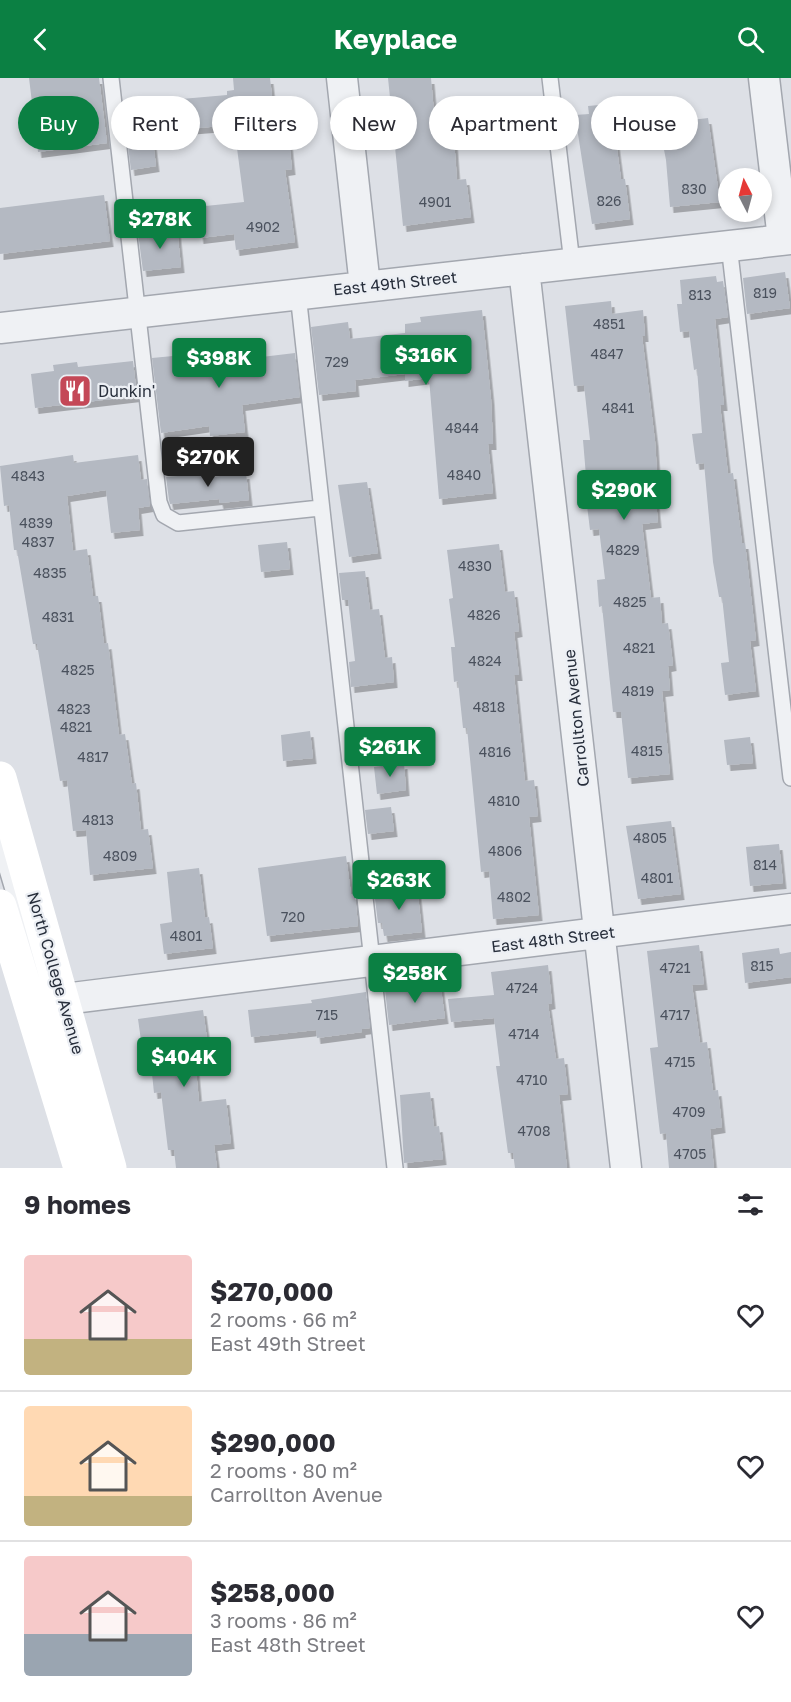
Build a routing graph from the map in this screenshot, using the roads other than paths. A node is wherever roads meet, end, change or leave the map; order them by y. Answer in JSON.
{"nodes":[{"id":1,"x":111,"y":78,"type":"edge"},
{"id":2,"x":342,"y":78,"type":"edge"},
{"id":3,"x":550,"y":78,"type":"edge"},
{"id":4,"x":764,"y":78,"type":"edge"},
{"id":5,"x":787,"y":239,"type":"edge"},
{"id":6,"x":729,"y":246,"type":"junction"},
{"id":7,"x":572,"y":263,"type":"junction"},
{"id":8,"x":525,"y":269,"type":"junction"},
{"id":9,"x":365,"y":286,"type":"junction"},
{"id":10,"x":298,"y":294,"type":"junction"},
{"id":11,"x":137,"y":312,"type":"junction"},
{"id":12,"x":0,"y":328,"type":"edge"},
{"id":13,"x":320,"y":508,"type":"junction"},
{"id":14,"x":0,"y":778,"type":"edge"},
{"id":15,"x":791,"y":778,"type":"edge"},
{"id":16,"x":0,"y":846,"type":"edge"},
{"id":17,"x":0,"y":906,"type":"edge"},
{"id":18,"x":791,"y":909,"type":"edge"},
{"id":19,"x":600,"y":933,"type":"junction"},
{"id":20,"x":372,"y":961,"type":"junction"},
{"id":21,"x":55,"y":1000,"type":"junction"},
{"id":22,"x":62,"y":1057,"type":"dead end"},
{"id":23,"x":80,"y":1168,"type":"edge"},
{"id":24,"x":95,"y":1168,"type":"edge"},
{"id":25,"x":110,"y":1168,"type":"edge"},
{"id":26,"x":395,"y":1168,"type":"edge"},
{"id":27,"x":626,"y":1168,"type":"edge"}],
"edges":[{"from":1,"to":11,"type":"lane"},
{"from":2,"to":9,"type":"street"},
{"from":3,"to":7,"type":"lane"},
{"from":4,"to":5,"type":"street"},
{"from":5,"to":6,"type":"street","name":"East 49th Street"},
{"from":6,"to":7,"type":"street","name":"East 49th Street"},
{"from":6,"to":15,"type":"lane"},
{"from":7,"to":8,"type":"street","name":"East 49th Street"},
{"from":8,"to":9,"type":"street","name":"East 49th Street"},
{"from":8,"to":19,"type":"street","name":"Carrollton Avenue"},
{"from":9,"to":10,"type":"street","name":"East 49th Street"},
{"from":10,"to":11,"type":"street","name":"East 49th Street"},
{"from":10,"to":13,"type":"lane"},
{"from":11,"to":12,"type":"street","name":"East 49th Street"},
{"from":11,"to":13,"type":"lane"},
{"from":13,"to":20,"type":"lane"},
{"from":14,"to":21,"type":"main road","name":"North College Avenue"},
{"from":16,"to":21,"type":"lane","name":"North College Avenue"},
{"from":17,"to":23,"type":"main road","name":"North College Avenue"},
{"from":18,"to":19,"type":"street","name":"East 48th Street"},
{"from":19,"to":20,"type":"street","name":"East 48th Street"},
{"from":19,"to":27,"type":"street","name":"Carrollton Avenue"},
{"from":20,"to":21,"type":"street","name":"East 48th Street"},
{"from":20,"to":26,"type":"lane"},
{"from":21,"to":25,"type":"main road","name":"North College Avenue"},
{"from":22,"to":24,"type":"lane","name":"North College Avenue"}]}
